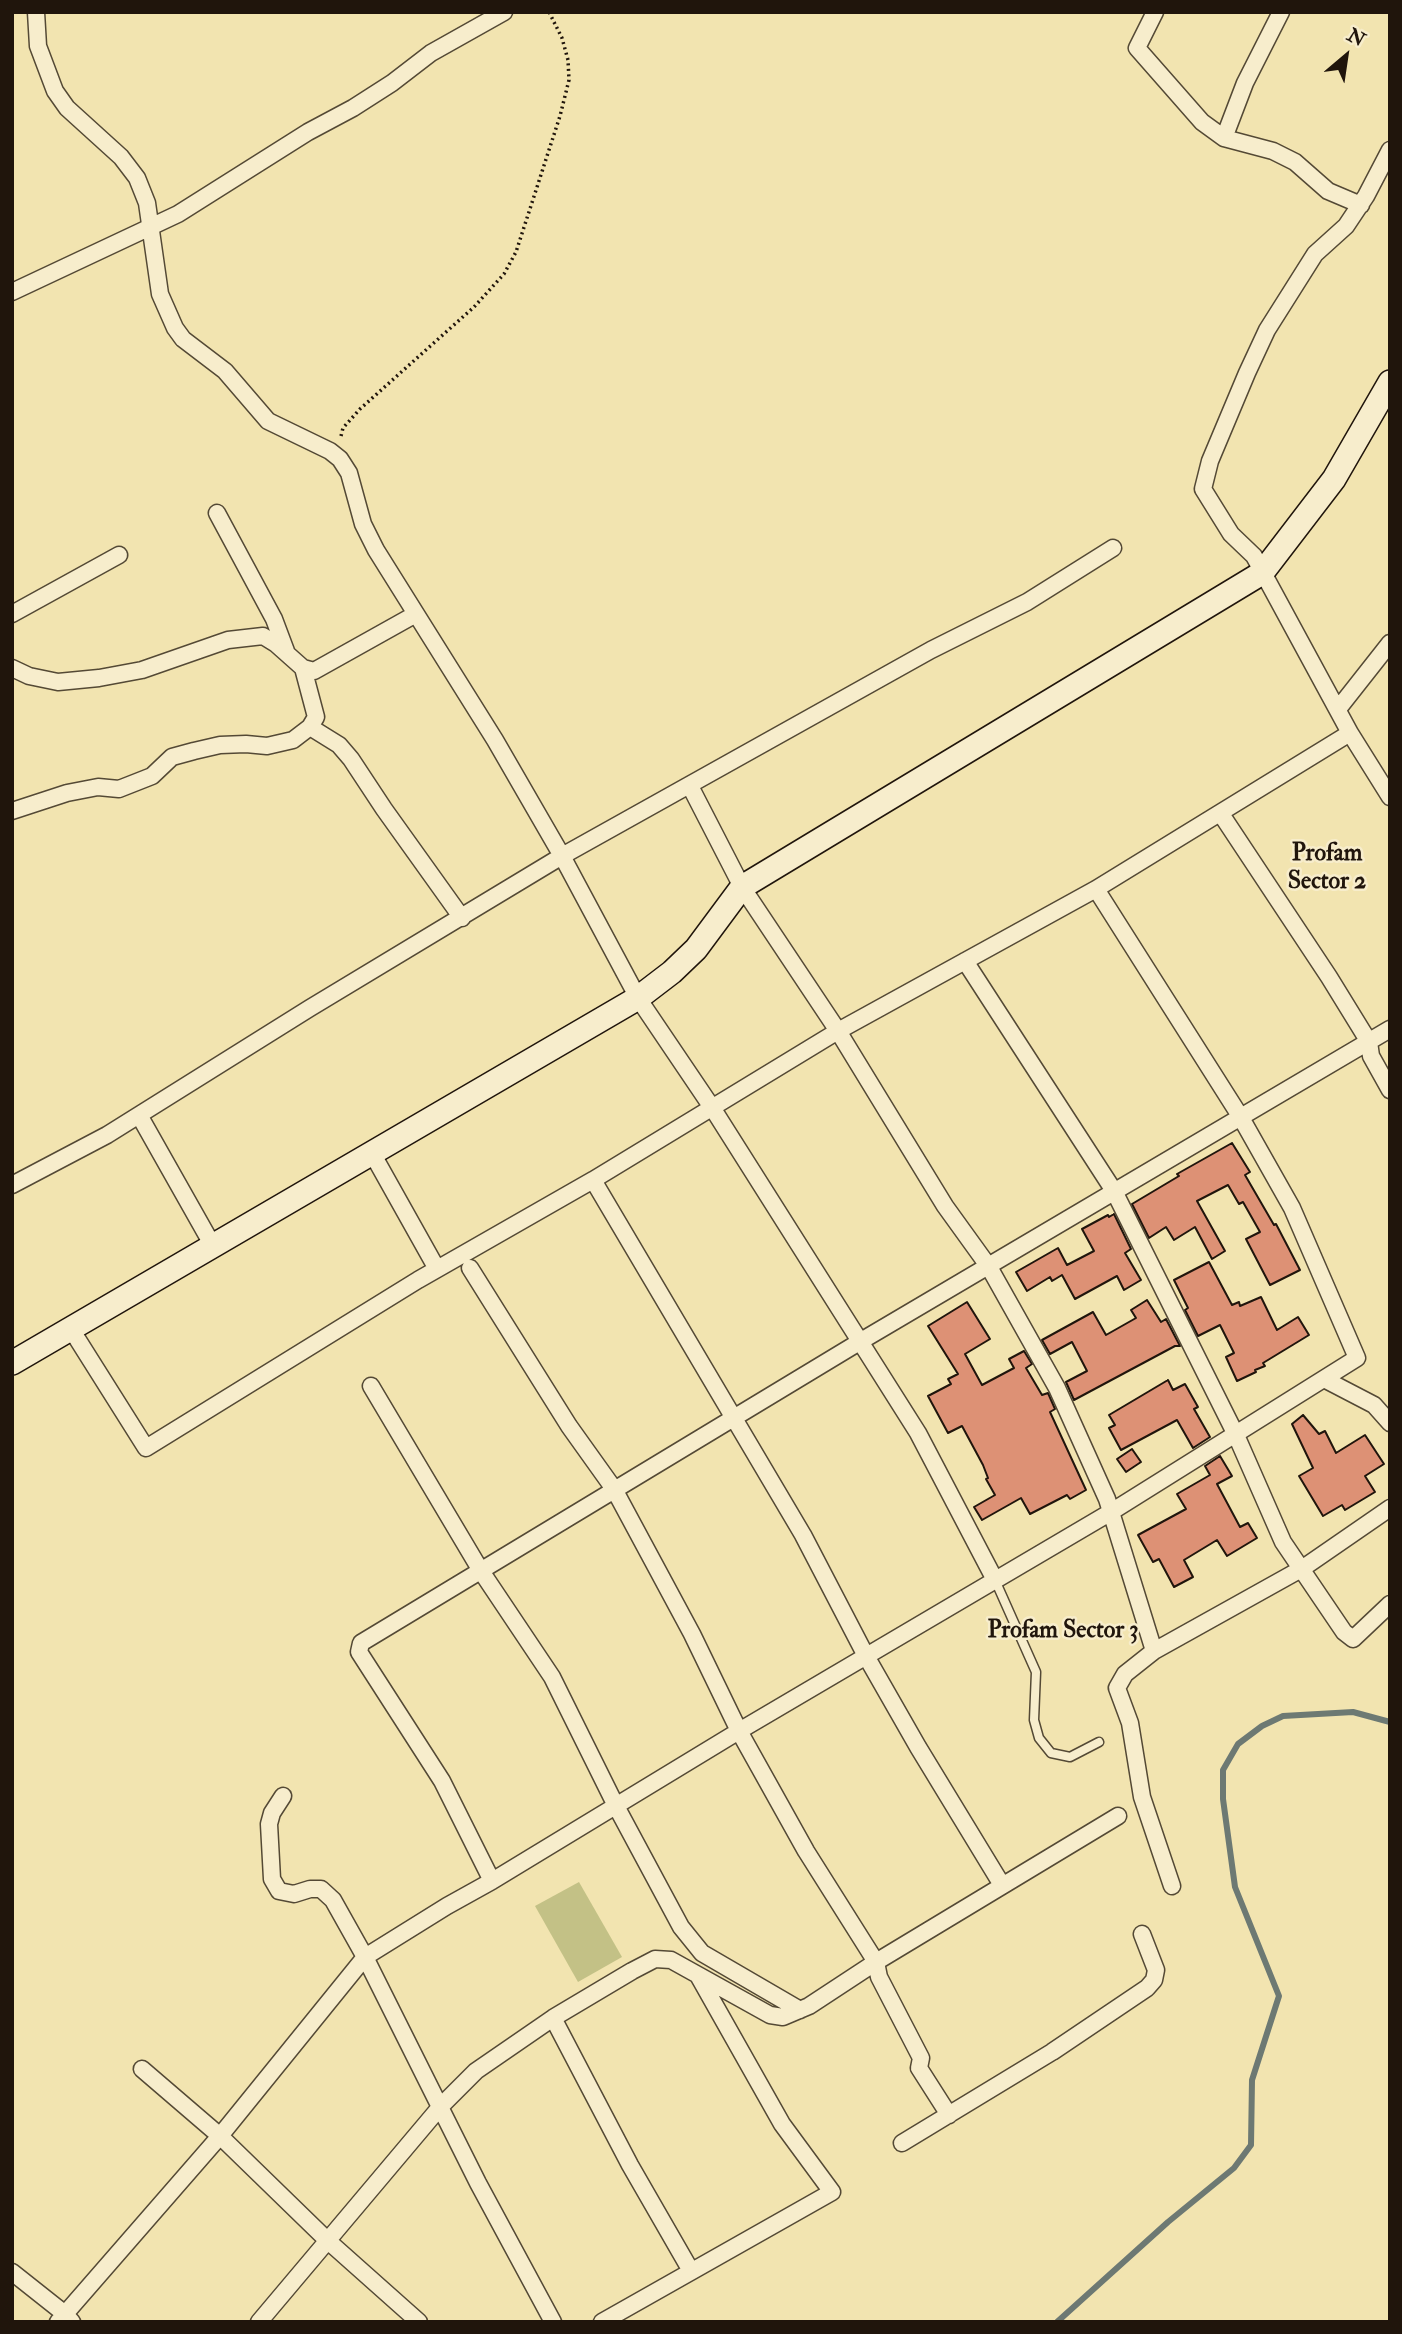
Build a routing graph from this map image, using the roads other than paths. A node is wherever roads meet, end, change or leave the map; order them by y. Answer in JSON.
{"nodes":[{"id":1,"x":36,"y":12,"type":"edge"},
{"id":2,"x":504,"y":12,"type":"edge"},
{"id":3,"x":1155,"y":12,"type":"edge"},
{"id":4,"x":1280,"y":12,"type":"edge"},
{"id":5,"x":1224,"y":138,"type":"junction"},
{"id":6,"x":1390,"y":150,"type":"edge"},
{"id":7,"x":1361,"y":205,"type":"junction"},
{"id":8,"x":150,"y":226,"type":"junction"},
{"id":9,"x":12,"y":292,"type":"edge"},
{"id":10,"x":1390,"y":382,"type":"edge"},
{"id":11,"x":217,"y":513,"type":"dead end"},
{"id":12,"x":1113,"y":548,"type":"dead end"},
{"id":13,"x":119,"y":555,"type":"dead end"},
{"id":14,"x":1262,"y":573,"type":"junction"},
{"id":15,"x":12,"y":614,"type":"edge"},
{"id":16,"x":416,"y":614,"type":"junction"},
{"id":17,"x":1390,"y":643,"type":"edge"},
{"id":18,"x":287,"y":653,"type":"junction"},
{"id":19,"x":12,"y":668,"type":"edge"},
{"id":20,"x":303,"y":668,"type":"junction"},
{"id":21,"x":1338,"y":709,"type":"junction"},
{"id":22,"x":310,"y":727,"type":"junction"},
{"id":23,"x":1350,"y":733,"type":"junction"},
{"id":24,"x":690,"y":786,"type":"junction"},
{"id":25,"x":1390,"y":797,"type":"edge"},
{"id":26,"x":12,"y":811,"type":"edge"},
{"id":27,"x":1221,"y":814,"type":"junction"},
{"id":28,"x":562,"y":856,"type":"junction"},
{"id":29,"x":742,"y":887,"type":"junction"},
{"id":30,"x":1096,"y":889,"type":"junction"},
{"id":31,"x":462,"y":918,"type":"junction"},
{"id":32,"x":965,"y":961,"type":"junction"},
{"id":33,"x":638,"y":998,"type":"junction"},
{"id":34,"x":1390,"y":1029,"type":"edge"},
{"id":35,"x":838,"y":1031,"type":"junction"},
{"id":36,"x":1369,"y":1042,"type":"junction"},
{"id":37,"x":1390,"y":1090,"type":"edge"},
{"id":38,"x":713,"y":1109,"type":"junction"},
{"id":39,"x":139,"y":1115,"type":"junction"},
{"id":40,"x":1240,"y":1116,"type":"junction"},
{"id":41,"x":372,"y":1153,"type":"junction"},
{"id":42,"x":593,"y":1180,"type":"junction"},
{"id":43,"x":12,"y":1185,"type":"edge"},
{"id":44,"x":1114,"y":1191,"type":"junction"},
{"id":45,"x":213,"y":1246,"type":"junction"},
{"id":46,"x":989,"y":1267,"type":"junction"},
{"id":47,"x":470,"y":1268,"type":"dead end"},
{"id":48,"x":437,"y":1269,"type":"junction"},
{"id":49,"x":71,"y":1329,"type":"junction"},
{"id":50,"x":861,"y":1341,"type":"junction"},
{"id":51,"x":15,"y":1356,"type":"edge"},
{"id":52,"x":1324,"y":1379,"type":"junction"},
{"id":53,"x":371,"y":1386,"type":"dead end"},
{"id":54,"x":735,"y":1417,"type":"junction"},
{"id":55,"x":1390,"y":1423,"type":"edge"},
{"id":56,"x":1236,"y":1435,"type":"junction"},
{"id":57,"x":614,"y":1489,"type":"junction"},
{"id":58,"x":1390,"y":1508,"type":"edge"},
{"id":59,"x":1111,"y":1512,"type":"junction"},
{"id":60,"x":1303,"y":1569,"type":"junction"},
{"id":61,"x":481,"y":1570,"type":"junction"},
{"id":62,"x":995,"y":1580,"type":"junction"},
{"id":63,"x":1390,"y":1604,"type":"edge"},
{"id":64,"x":1154,"y":1651,"type":"junction"},
{"id":65,"x":866,"y":1656,"type":"junction"},
{"id":66,"x":739,"y":1731,"type":"junction"},
{"id":67,"x":1099,"y":1742,"type":"dead end"},
{"id":68,"x":283,"y":1796,"type":"dead end"},
{"id":69,"x":616,"y":1806,"type":"junction"},
{"id":70,"x":1118,"y":1816,"type":"dead end"},
{"id":71,"x":492,"y":1881,"type":"junction"},
{"id":72,"x":1002,"y":1885,"type":"junction"},
{"id":73,"x":1172,"y":1886,"type":"dead end"},
{"id":74,"x":1142,"y":1934,"type":"dead end"},
{"id":75,"x":365,"y":1957,"type":"junction"},
{"id":76,"x":876,"y":1962,"type":"junction"},
{"id":77,"x":699,"y":1977,"type":"junction"},
{"id":78,"x":800,"y":2010,"type":"junction"},
{"id":79,"x":553,"y":2018,"type":"junction"},
{"id":80,"x":142,"y":2068,"type":"dead end"},
{"id":81,"x":441,"y":2106,"type":"junction"},
{"id":82,"x":949,"y":2115,"type":"junction"},
{"id":83,"x":220,"y":2136,"type":"junction"},
{"id":84,"x":902,"y":2144,"type":"dead end"},
{"id":85,"x":328,"y":2241,"type":"junction"},
{"id":86,"x":691,"y":2271,"type":"junction"},
{"id":87,"x":12,"y":2272,"type":"edge"},
{"id":88,"x":65,"y":2319,"type":"edge"},
{"id":89,"x":259,"y":2322,"type":"edge"},
{"id":90,"x":419,"y":2322,"type":"edge"},
{"id":91,"x":553,"y":2322,"type":"edge"},
{"id":92,"x":602,"y":2322,"type":"edge"}],
"edges":[{"from":1,"to":8,"type":"street"},
{"from":2,"to":8,"type":"street"},
{"from":3,"to":5,"type":"street"},
{"from":4,"to":5,"type":"street"},
{"from":5,"to":7,"type":"street"},
{"from":6,"to":7,"type":"street"},
{"from":7,"to":14,"type":"street"},
{"from":8,"to":9,"type":"street"},
{"from":8,"to":16,"type":"street"},
{"from":10,"to":14,"type":"main road"},
{"from":11,"to":18,"type":"street"},
{"from":12,"to":24,"type":"street"},
{"from":13,"to":15,"type":"street"},
{"from":14,"to":21,"type":"street"},
{"from":14,"to":29,"type":"main road"},
{"from":16,"to":20,"type":"street"},
{"from":16,"to":28,"type":"street"},
{"from":17,"to":21,"type":"street"},
{"from":18,"to":19,"type":"street"},
{"from":18,"to":20,"type":"street"},
{"from":20,"to":22,"type":"street"},
{"from":21,"to":23,"type":"street"},
{"from":22,"to":26,"type":"street"},
{"from":22,"to":31,"type":"street"},
{"from":23,"to":25,"type":"street"},
{"from":23,"to":27,"type":"street"},
{"from":24,"to":28,"type":"street"},
{"from":24,"to":29,"type":"street"},
{"from":27,"to":30,"type":"street"},
{"from":27,"to":36,"type":"street"},
{"from":28,"to":31,"type":"street"},
{"from":28,"to":33,"type":"street"},
{"from":29,"to":33,"type":"main road"},
{"from":29,"to":35,"type":"street"},
{"from":30,"to":32,"type":"street"},
{"from":30,"to":40,"type":"street"},
{"from":31,"to":39,"type":"street"},
{"from":32,"to":35,"type":"street"},
{"from":32,"to":44,"type":"street"},
{"from":33,"to":38,"type":"street"},
{"from":33,"to":41,"type":"main road"},
{"from":34,"to":36,"type":"street"},
{"from":35,"to":38,"type":"street"},
{"from":35,"to":46,"type":"street"},
{"from":36,"to":37,"type":"street"},
{"from":36,"to":40,"type":"street"},
{"from":38,"to":42,"type":"street"},
{"from":38,"to":50,"type":"street"},
{"from":39,"to":43,"type":"street"},
{"from":39,"to":45,"type":"street"},
{"from":40,"to":44,"type":"street"},
{"from":40,"to":52,"type":"street"},
{"from":41,"to":45,"type":"main road"},
{"from":41,"to":48,"type":"street"},
{"from":42,"to":48,"type":"street"},
{"from":42,"to":54,"type":"street"},
{"from":44,"to":46,"type":"street"},
{"from":44,"to":56,"type":"street"},
{"from":45,"to":49,"type":"main road"},
{"from":46,"to":50,"type":"street"},
{"from":46,"to":59,"type":"street"},
{"from":47,"to":57,"type":"street"},
{"from":48,"to":49,"type":"street"},
{"from":49,"to":51,"type":"main road"},
{"from":50,"to":54,"type":"street"},
{"from":50,"to":62,"type":"street"},
{"from":52,"to":55,"type":"street"},
{"from":52,"to":56,"type":"street"},
{"from":53,"to":61,"type":"street"},
{"from":54,"to":57,"type":"street"},
{"from":54,"to":65,"type":"street"},
{"from":56,"to":59,"type":"street"},
{"from":56,"to":60,"type":"street"},
{"from":57,"to":61,"type":"street"},
{"from":57,"to":66,"type":"street"},
{"from":58,"to":60,"type":"street"},
{"from":59,"to":62,"type":"street"},
{"from":59,"to":64,"type":"street"},
{"from":60,"to":63,"type":"street"},
{"from":60,"to":64,"type":"street"},
{"from":61,"to":69,"type":"street"},
{"from":61,"to":71,"type":"street"},
{"from":62,"to":65,"type":"street"},
{"from":62,"to":67,"type":"lane"},
{"from":64,"to":73,"type":"street"},
{"from":65,"to":66,"type":"street"},
{"from":65,"to":72,"type":"street"},
{"from":66,"to":69,"type":"street"},
{"from":66,"to":76,"type":"street"},
{"from":68,"to":75,"type":"street"},
{"from":69,"to":71,"type":"street"},
{"from":69,"to":78,"type":"street"},
{"from":70,"to":72,"type":"street"},
{"from":71,"to":75,"type":"street"},
{"from":72,"to":76,"type":"street"},
{"from":74,"to":82,"type":"street"},
{"from":75,"to":81,"type":"street"},
{"from":75,"to":83,"type":"street"},
{"from":76,"to":78,"type":"street"},
{"from":76,"to":82,"type":"street"},
{"from":77,"to":78,"type":"street"},
{"from":77,"to":79,"type":"street"},
{"from":77,"to":86,"type":"street"},
{"from":79,"to":81,"type":"street"},
{"from":79,"to":86,"type":"street"},
{"from":80,"to":83,"type":"street"},
{"from":81,"to":85,"type":"street"},
{"from":81,"to":91,"type":"street"},
{"from":82,"to":84,"type":"street"},
{"from":83,"to":85,"type":"street"},
{"from":83,"to":88,"type":"street"},
{"from":85,"to":89,"type":"street"},
{"from":85,"to":90,"type":"street"},
{"from":86,"to":92,"type":"street"},
{"from":87,"to":88,"type":"street"}]}
